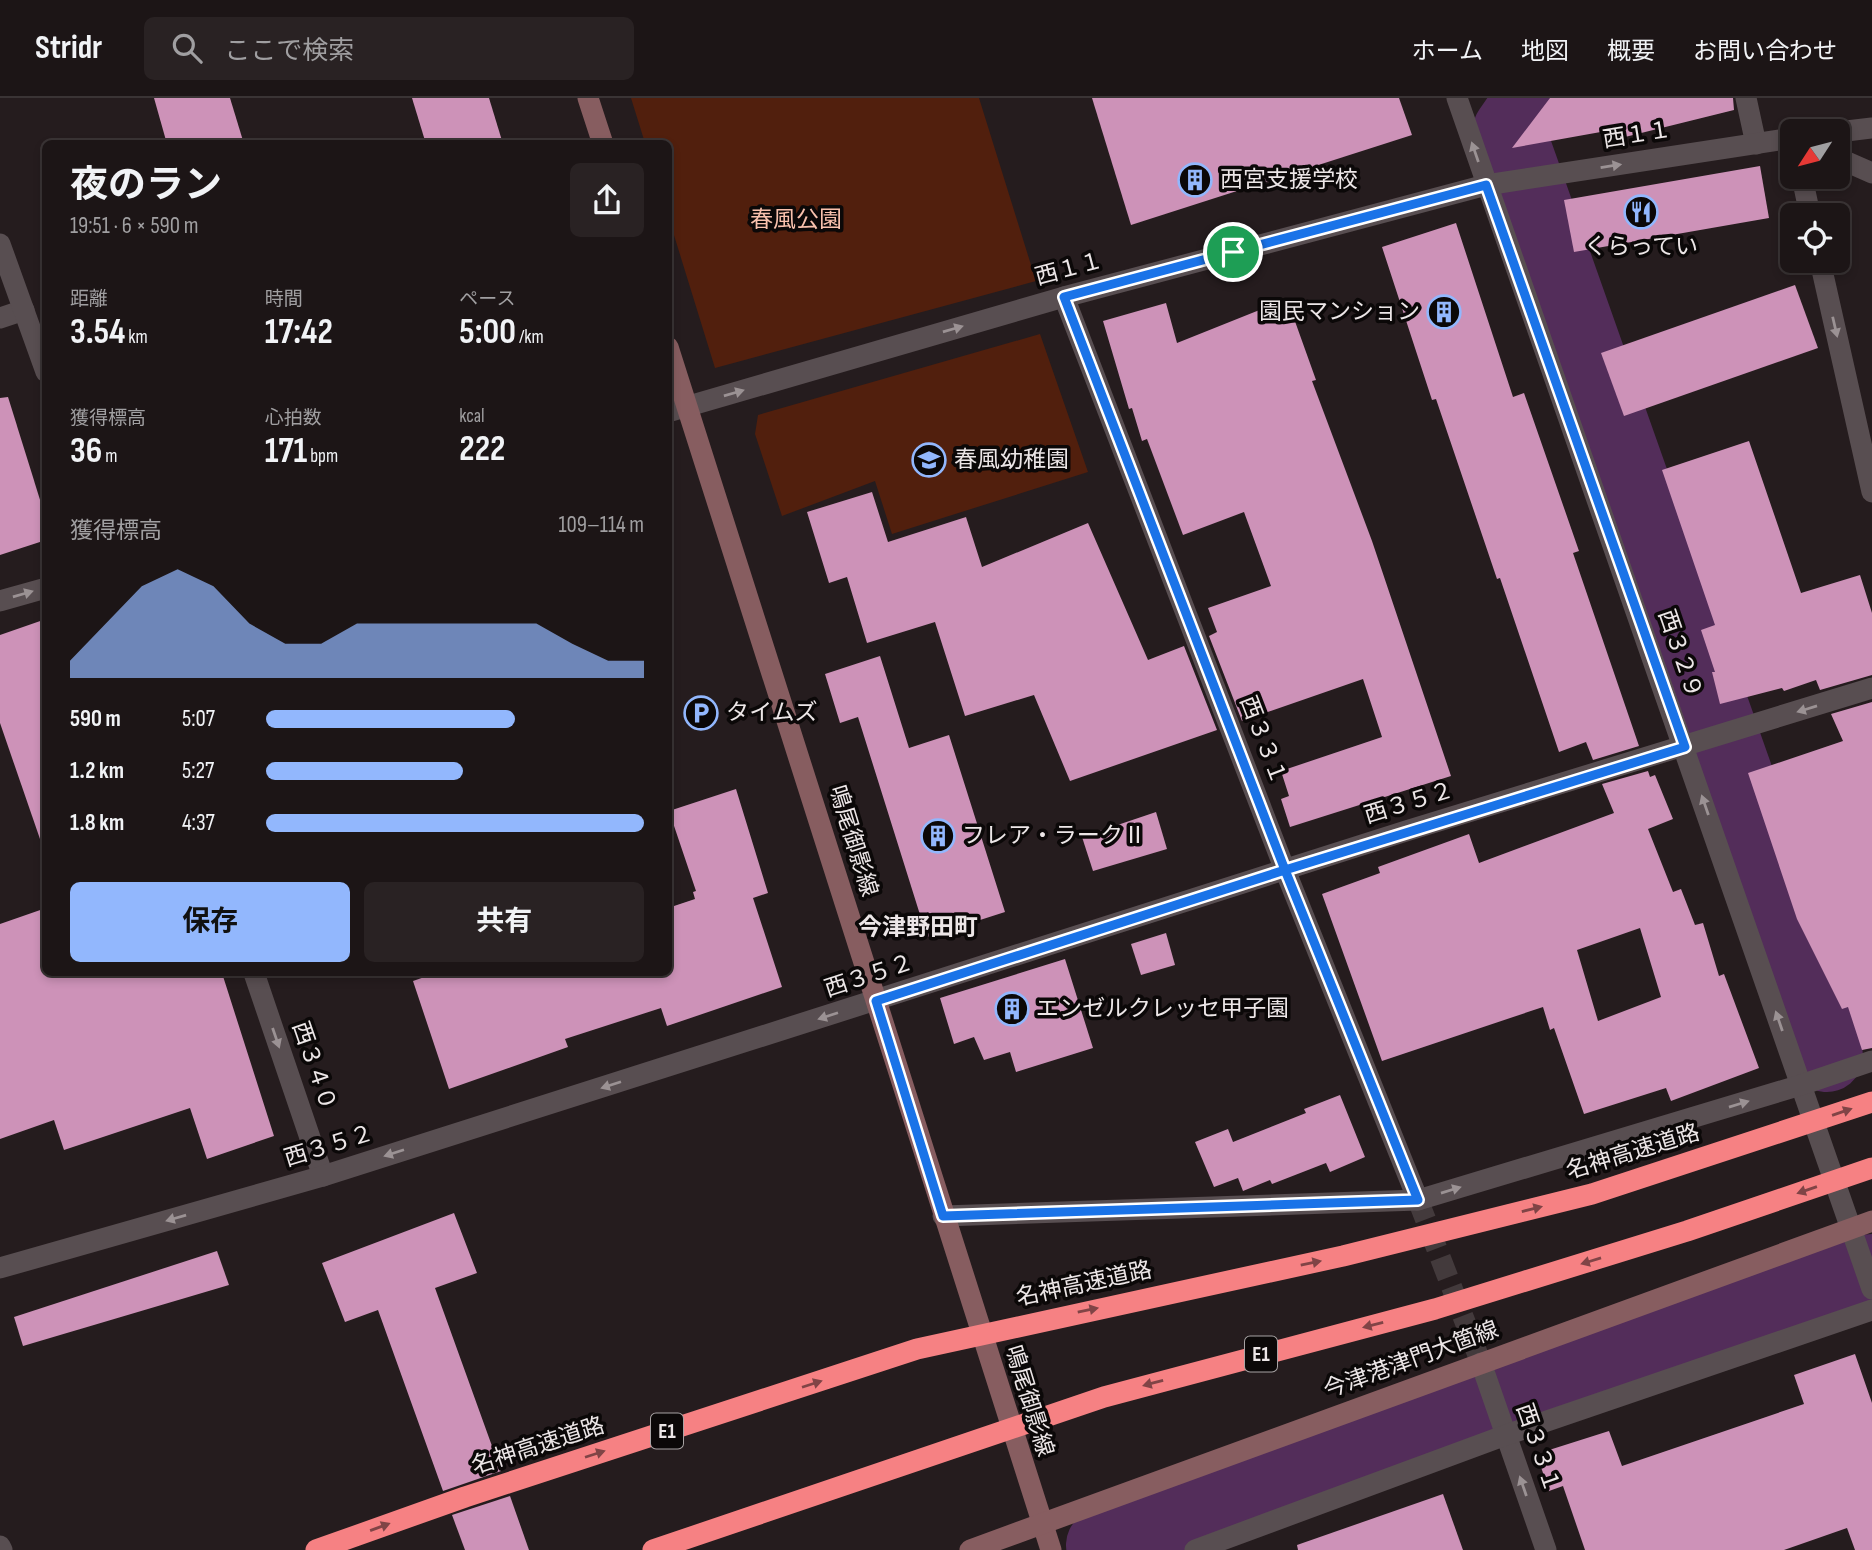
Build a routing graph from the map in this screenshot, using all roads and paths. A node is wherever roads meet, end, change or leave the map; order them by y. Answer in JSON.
{"nodes":[{"id":1,"x":588,"y":98,"type":"edge"},
{"id":2,"x":1457,"y":98,"type":"edge"},
{"id":3,"x":1746,"y":98,"type":"edge"},
{"id":4,"x":1872,"y":128,"type":"edge"},
{"id":5,"x":1850,"y":131,"type":"edge"},
{"id":6,"x":602,"y":140,"type":"edge"},
{"id":7,"x":1780,"y":140,"type":"edge"},
{"id":8,"x":1756,"y":144,"type":"junction"},
{"id":9,"x":1850,"y":163,"type":"edge"},
{"id":10,"x":1872,"y":173,"type":"edge"},
{"id":11,"x":1488,"y":185,"type":"junction"},
{"id":12,"x":0,"y":244,"type":"edge"},
{"id":13,"x":1824,"y":273,"type":"edge"},
{"id":14,"x":1064,"y":297,"type":"junction"},
{"id":15,"x":24,"y":310,"type":"junction"},
{"id":16,"x":0,"y":318,"type":"edge"},
{"id":17,"x":42,"y":361,"type":"edge"},
{"id":18,"x":672,"y":372,"type":"edge"},
{"id":19,"x":678,"y":409,"type":"edge"},
{"id":20,"x":1872,"y":492,"type":"edge"},
{"id":21,"x":42,"y":589,"type":"edge"},
{"id":22,"x":0,"y":601,"type":"edge"},
{"id":23,"x":1872,"y":688,"type":"edge"},
{"id":24,"x":1686,"y":746,"type":"junction"},
{"id":25,"x":1285,"y":870,"type":"junction"},
{"id":26,"x":255,"y":976,"type":"edge"},
{"id":27,"x":876,"y":1001,"type":"junction"},
{"id":28,"x":1872,"y":1061,"type":"edge"},
{"id":29,"x":1801,"y":1085,"type":"junction"},
{"id":30,"x":1872,"y":1102,"type":"edge"},
{"id":31,"x":1872,"y":1168,"type":"edge"},
{"id":32,"x":323,"y":1176,"type":"junction"},
{"id":33,"x":1418,"y":1200,"type":"junction"},
{"id":34,"x":943,"y":1216,"type":"junction"},
{"id":35,"x":1872,"y":1221,"type":"edge"},
{"id":36,"x":1854,"y":1238,"type":"junction"},
{"id":37,"x":0,"y":1268,"type":"edge"},
{"id":38,"x":1872,"y":1288,"type":"edge"},
{"id":39,"x":1872,"y":1310,"type":"edge"},
{"id":40,"x":1481,"y":1363,"type":"junction"},
{"id":41,"x":1503,"y":1428,"type":"junction"},
{"id":42,"x":1041,"y":1525,"type":"junction"},
{"id":43,"x":316,"y":1550,"type":"edge"},
{"id":44,"x":653,"y":1550,"type":"edge"},
{"id":45,"x":970,"y":1550,"type":"edge"},
{"id":46,"x":1051,"y":1550,"type":"edge"},
{"id":47,"x":1195,"y":1550,"type":"edge"},
{"id":48,"x":1546,"y":1550,"type":"edge"}],
"edges":[{"from":1,"to":6,"type":"street"},
{"from":11,"to":2,"type":"street","name":"西３２９","one_way":true},
{"from":3,"to":8,"type":"street"},
{"from":4,"to":5,"type":"street"},
{"from":7,"to":8,"type":"street","name":"西１１"},
{"from":11,"to":8,"type":"street","name":"西１１","one_way":true},
{"from":9,"to":10,"type":"street"},
{"from":11,"to":14,"type":"street","name":"西１１"},
{"from":11,"to":24,"type":"street","name":"西３２９"},
{"from":12,"to":15,"type":"street"},
{"from":13,"to":20,"type":"street","one_way":true},
{"from":19,"to":14,"type":"street","name":"西１１","one_way":true},
{"from":14,"to":25,"type":"street","name":"西３３１"},
{"from":15,"to":16,"type":"street"},
{"from":15,"to":17,"type":"street"},
{"from":18,"to":19,"type":"street","name":"鳴尾御影線"},
{"from":19,"to":27,"type":"street","name":"鳴尾御影線"},
{"from":22,"to":21,"type":"street","one_way":true},
{"from":23,"to":24,"type":"street","name":"西３５２","one_way":true},
{"from":24,"to":25,"type":"street","name":"西３５２"},
{"from":29,"to":24,"type":"street","name":"西３２９","one_way":true},
{"from":25,"to":27,"type":"street","name":"西３５２"},
{"from":25,"to":33,"type":"street","name":"西３３１"},
{"from":26,"to":32,"type":"street","name":"西３４０","one_way":true},
{"from":27,"to":32,"type":"street","name":"西３５２","one_way":true},
{"from":27,"to":34,"type":"street","name":"鳴尾御影線"},
{"from":28,"to":29,"type":"street"},
{"from":33,"to":29,"type":"street","one_way":true},
{"from":29,"to":36,"type":"street","name":"西３２９"},
{"from":43,"to":30,"type":"highway","name":"名神高速道路","number":"E1","one_way":true},
{"from":31,"to":44,"type":"highway","number":"E1","one_way":true},
{"from":32,"to":37,"type":"street","name":"西３５２","one_way":true},
{"from":33,"to":34,"type":"street"},
{"from":34,"to":42,"type":"street","name":"鳴尾御影線"},
{"from":35,"to":36,"type":"street","name":"今津港津門大箇線"},
{"from":36,"to":38,"type":"street","name":"西３２９"},
{"from":36,"to":40,"type":"street","name":"今津港津門大箇線"},
{"from":39,"to":41,"type":"street"},
{"from":40,"to":41,"type":"street","name":"西３３１"},
{"from":40,"to":42,"type":"street","name":"今津港津門大箇線"},
{"from":41,"to":47,"type":"street"},
{"from":48,"to":41,"type":"street","name":"西３３１","one_way":true},
{"from":42,"to":45,"type":"street","name":"今津港津門大箇線"},
{"from":42,"to":46,"type":"street","name":"鳴尾御影線"}]}
